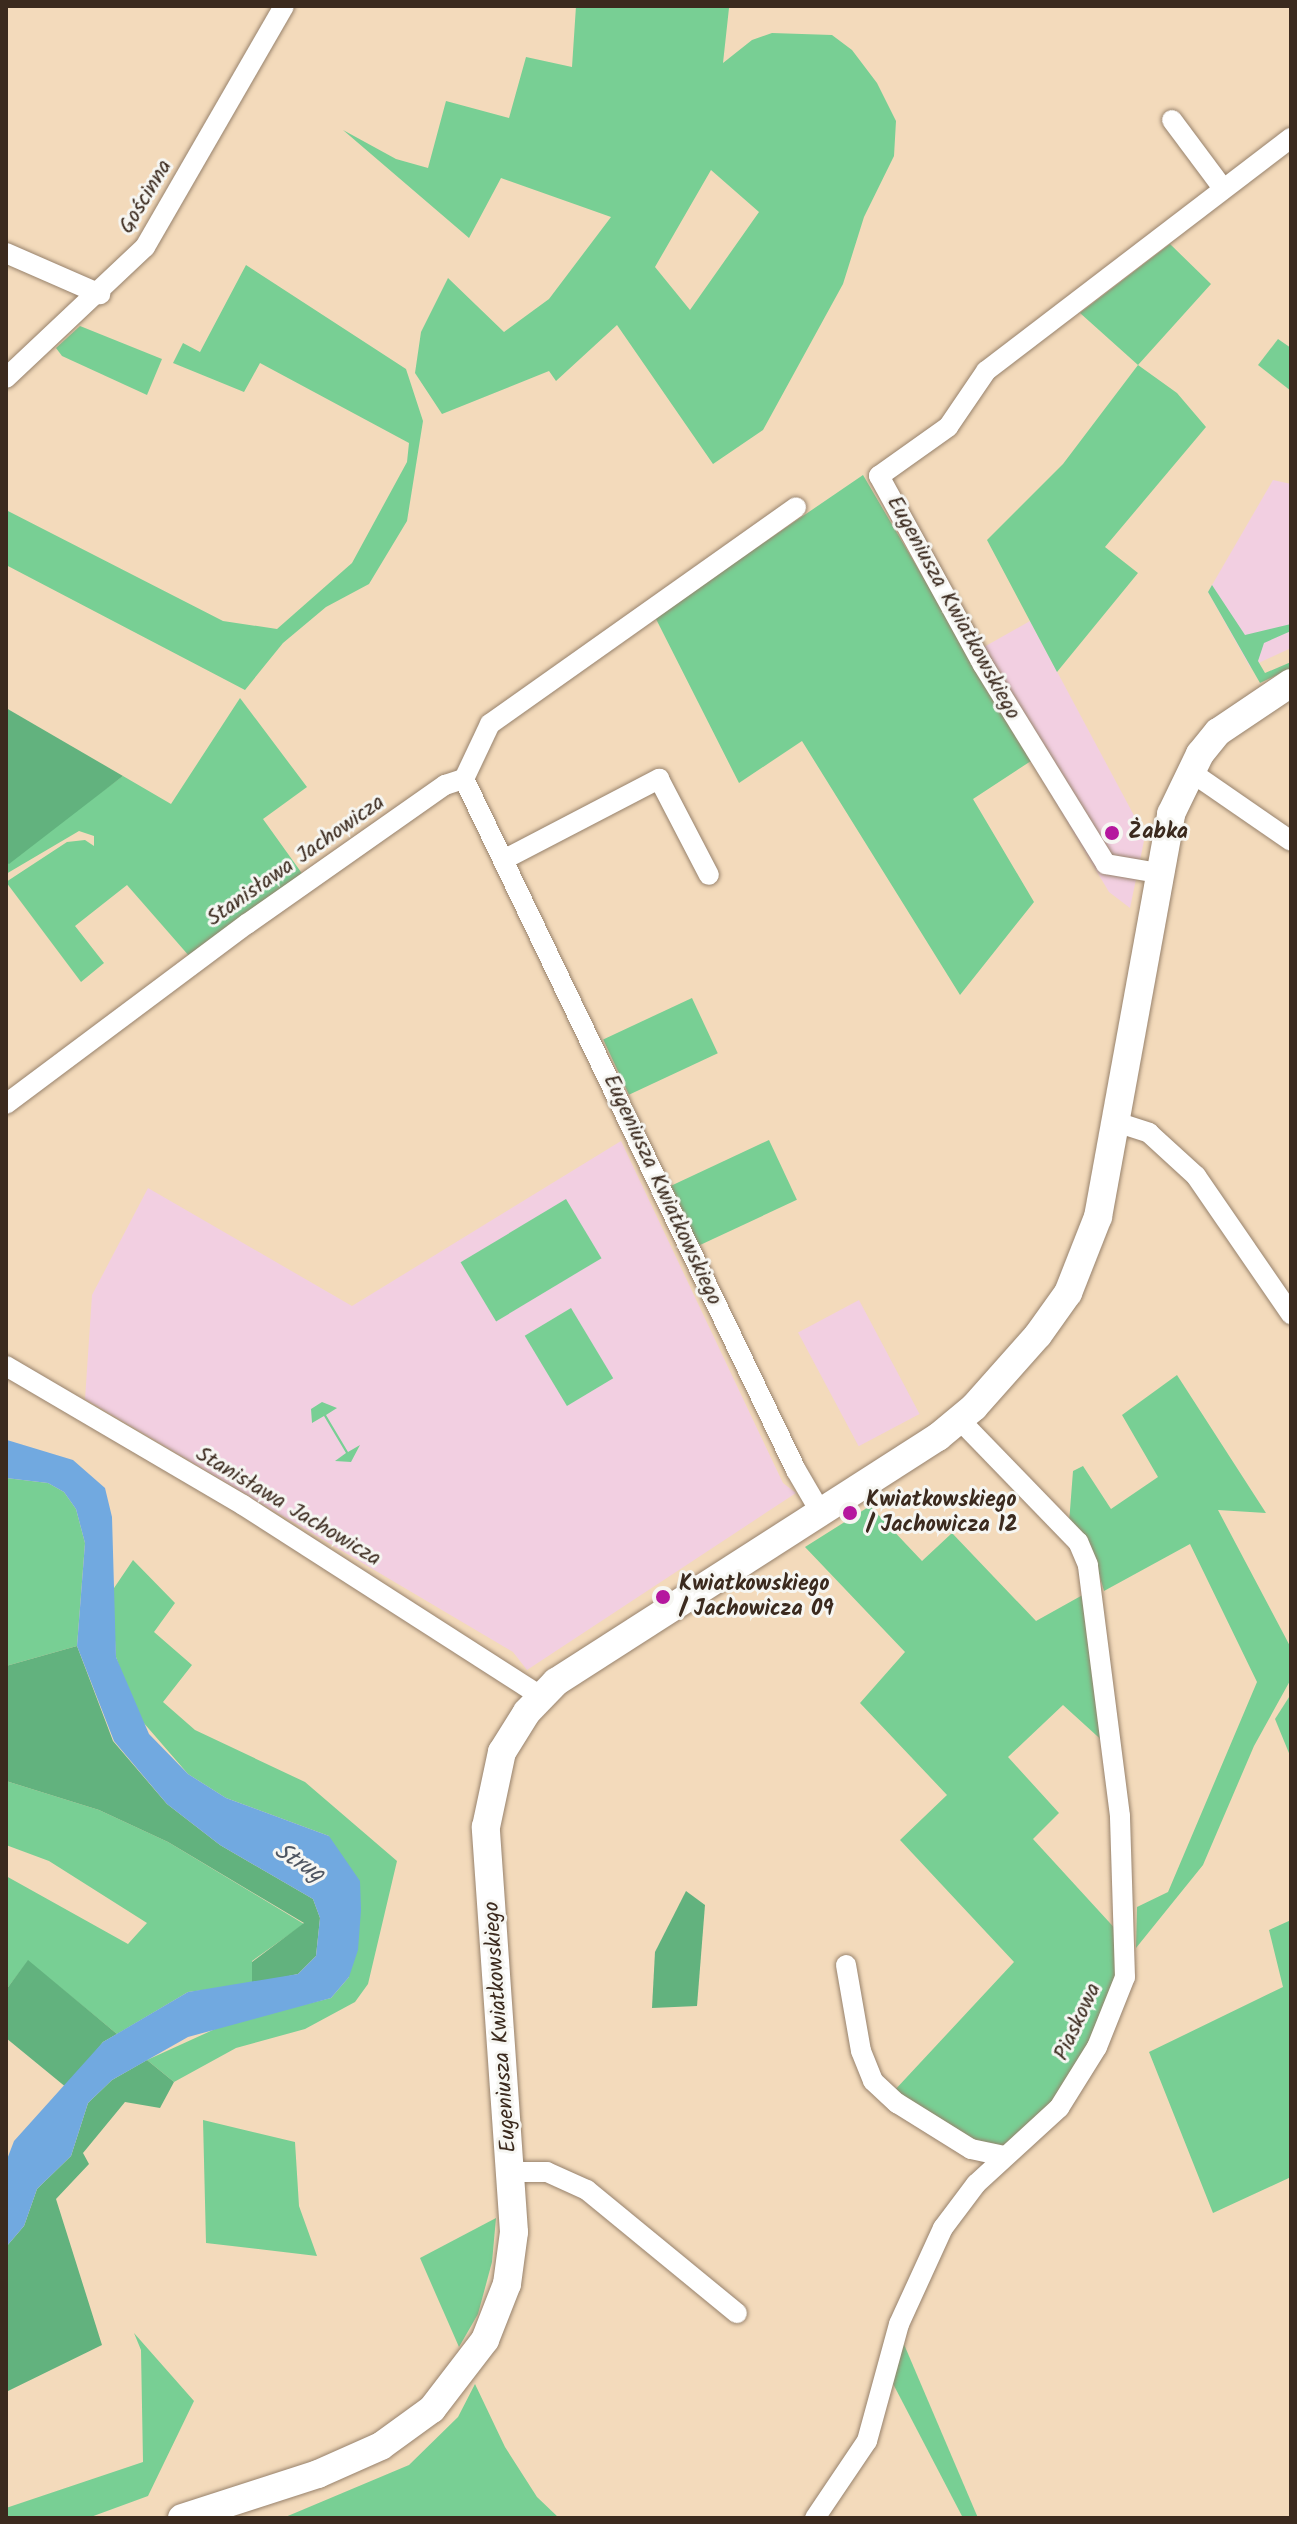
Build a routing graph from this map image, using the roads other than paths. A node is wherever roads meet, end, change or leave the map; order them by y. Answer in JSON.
{"nodes":[{"id":1,"x":284,"y":6,"type":"edge"},
{"id":2,"x":1172,"y":120,"type":"dead end"},
{"id":3,"x":1291,"y":138,"type":"edge"},
{"id":4,"x":1222,"y":187,"type":"junction"},
{"id":5,"x":6,"y":253,"type":"edge"},
{"id":6,"x":100,"y":294,"type":"junction"},
{"id":7,"x":6,"y":378,"type":"edge"},
{"id":8,"x":796,"y":507,"type":"dead end"},
{"id":9,"x":1291,"y":683,"type":"edge"},
{"id":10,"x":1191,"y":772,"type":"junction"},
{"id":11,"x":464,"y":779,"type":"junction"},
{"id":12,"x":1291,"y":841,"type":"edge"},
{"id":13,"x":505,"y":859,"type":"junction"},
{"id":14,"x":1158,"y":873,"type":"junction"},
{"id":15,"x":709,"y":875,"type":"dead end"},
{"id":16,"x":6,"y":1104,"type":"edge"},
{"id":17,"x":1116,"y":1122,"type":"junction"},
{"id":18,"x":1291,"y":1314,"type":"edge"},
{"id":19,"x":6,"y":1366,"type":"edge"},
{"id":20,"x":959,"y":1419,"type":"junction"},
{"id":21,"x":821,"y":1513,"type":"junction"},
{"id":22,"x":541,"y":1696,"type":"junction"},
{"id":23,"x":846,"y":1965,"type":"dead end"},
{"id":24,"x":1003,"y":2156,"type":"junction"},
{"id":25,"x":512,"y":2172,"type":"junction"},
{"id":26,"x":737,"y":2313,"type":"dead end"},
{"id":27,"x":182,"y":2518,"type":"edge"},
{"id":28,"x":815,"y":2518,"type":"edge"}],
"edges":[{"from":1,"to":6,"type":"street","name":"Gościnna"},
{"from":2,"to":4,"type":"street"},
{"from":3,"to":4,"type":"street","name":"Eugeniusza Kwiatkowskiego"},
{"from":4,"to":14,"type":"street","name":"Eugeniusza Kwiatkowskiego"},
{"from":5,"to":6,"type":"street"},
{"from":6,"to":7,"type":"street","name":"Gościnna"},
{"from":8,"to":11,"type":"street"},
{"from":9,"to":10,"type":"street","name":"Eugeniusza Kwiatkowskiego"},
{"from":10,"to":12,"type":"street"},
{"from":10,"to":14,"type":"street","name":"Eugeniusza Kwiatkowskiego"},
{"from":11,"to":13,"type":"street","name":"Eugeniusza Kwiatkowskiego"},
{"from":11,"to":16,"type":"street","name":"Stanisława Jachowicza"},
{"from":13,"to":15,"type":"street"},
{"from":13,"to":21,"type":"street","name":"Eugeniusza Kwiatkowskiego"},
{"from":14,"to":17,"type":"street","name":"Eugeniusza Kwiatkowskiego"},
{"from":17,"to":18,"type":"street"},
{"from":17,"to":20,"type":"street","name":"Eugeniusza Kwiatkowskiego"},
{"from":19,"to":22,"type":"street","name":"Stanisława Jachowicza"},
{"from":20,"to":21,"type":"street","name":"Eugeniusza Kwiatkowskiego"},
{"from":20,"to":24,"type":"street","name":"Piaskowa"},
{"from":21,"to":22,"type":"street","name":"Eugeniusza Kwiatkowskiego"},
{"from":22,"to":25,"type":"street","name":"Eugeniusza Kwiatkowskiego"},
{"from":23,"to":24,"type":"street"},
{"from":24,"to":28,"type":"street","name":"Piaskowa"},
{"from":25,"to":26,"type":"street"},
{"from":25,"to":27,"type":"street","name":"Eugeniusza Kwiatkowskiego"}]}
